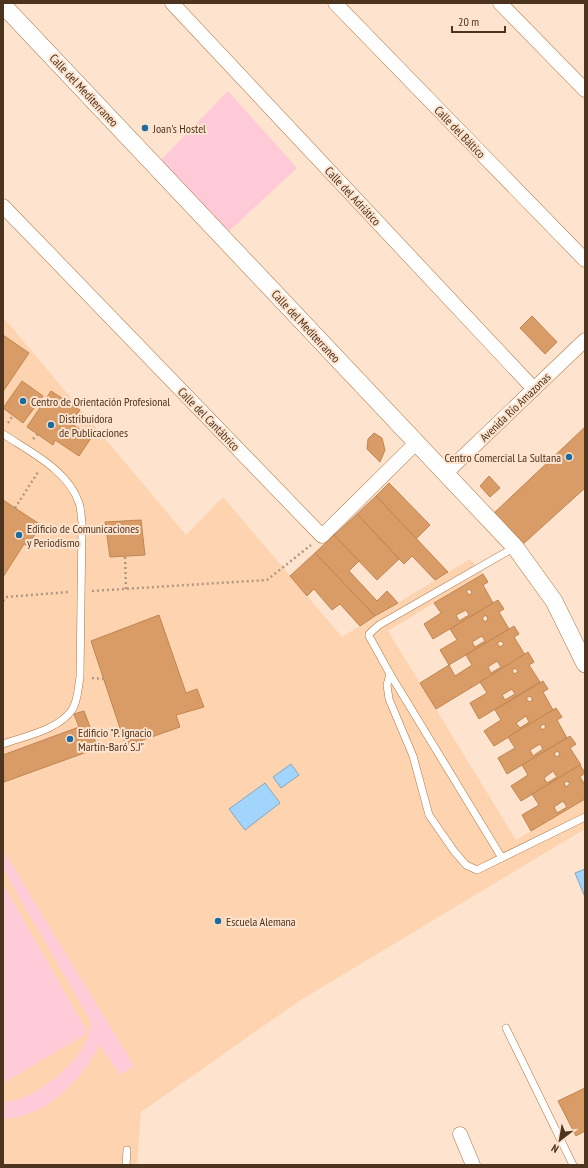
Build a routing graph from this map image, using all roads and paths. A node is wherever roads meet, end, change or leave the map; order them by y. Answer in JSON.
{"nodes":[{"id":1,"x":172,"y":3,"type":"edge"},
{"id":2,"x":335,"y":3,"type":"edge"},
{"id":3,"x":500,"y":3,"type":"edge"},
{"id":4,"x":3,"y":5,"type":"edge"},
{"id":5,"x":585,"y":90,"type":"edge"},
{"id":6,"x":3,"y":206,"type":"edge"},
{"id":7,"x":585,"y":260,"type":"edge"},
{"id":8,"x":585,"y":340,"type":"edge"},
{"id":9,"x":534,"y":389,"type":"junction"},
{"id":10,"x":3,"y":434,"type":"edge"},
{"id":11,"x":416,"y":442,"type":"junction"},
{"id":12,"x":45,"y":461,"type":"junction"},
{"id":13,"x":446,"y":473,"type":"junction"},
{"id":14,"x":15,"y":508,"type":"dead end"},
{"id":15,"x":322,"y":536,"type":"junction"},
{"id":16,"x":515,"y":547,"type":"junction"},
{"id":17,"x":125,"y":557,"type":"dead end"},
{"id":18,"x":126,"y":589,"type":"junction"},
{"id":19,"x":81,"y":592,"type":"junction"},
{"id":20,"x":3,"y":601,"type":"edge"},
{"id":21,"x":585,"y":664,"type":"edge"},
{"id":22,"x":390,"y":674,"type":"junction"},
{"id":23,"x":3,"y":744,"type":"edge"},
{"id":24,"x":585,"y":817,"type":"edge"},
{"id":25,"x":502,"y":858,"type":"junction"},
{"id":26,"x":506,"y":1028,"type":"dead end"},
{"id":27,"x":460,"y":1134,"type":"dead end"},
{"id":28,"x":127,"y":1150,"type":"dead end"},
{"id":29,"x":126,"y":1165,"type":"edge"},
{"id":30,"x":473,"y":1165,"type":"edge"},
{"id":31,"x":574,"y":1165,"type":"edge"}],
"edges":[{"from":1,"to":9,"type":"street","name":"Calle del Adriático"},
{"from":2,"to":7,"type":"street","name":"Calle del Báltico"},
{"from":3,"to":5,"type":"street"},
{"from":4,"to":11,"type":"street","name":"Calle del Mediterraneo"},
{"from":6,"to":15,"type":"street","name":"Calle del Cantábrico"},
{"from":8,"to":9,"type":"street","name":"Avenida Río Amazonas"},
{"from":9,"to":13,"type":"street","name":"Avenida Río Amazonas"},
{"from":10,"to":12,"type":"lane"},
{"from":11,"to":13,"type":"street","name":"Calle del Mediterraneo"},
{"from":11,"to":15,"type":"street"},
{"from":12,"to":14,"type":"path"},
{"from":12,"to":19,"type":"lane"},
{"from":13,"to":16,"type":"street","name":"Calle del Mediterraneo"},
{"from":15,"to":18,"type":"path"},
{"from":16,"to":21,"type":"street","name":"Calle del Mediterraneo"},
{"from":16,"to":22,"type":"lane"},
{"from":17,"to":18,"type":"path"},
{"from":18,"to":19,"type":"path"},
{"from":19,"to":20,"type":"path"},
{"from":19,"to":23,"type":"lane"},
{"from":22,"to":25,"type":"lane"},
{"from":22,"to":25,"type":"lane"},
{"from":24,"to":25,"type":"lane"},
{"from":26,"to":31,"type":"lane"},
{"from":27,"to":30,"type":"street"},
{"from":28,"to":29,"type":"lane"}]}
